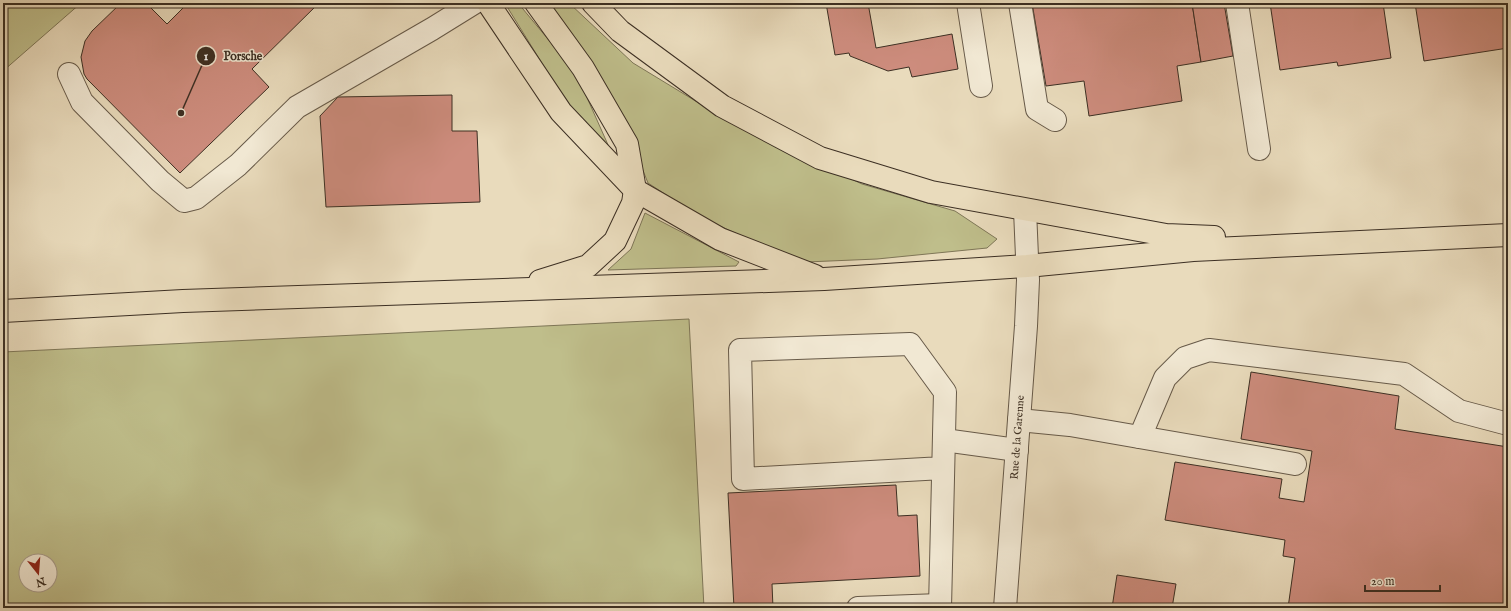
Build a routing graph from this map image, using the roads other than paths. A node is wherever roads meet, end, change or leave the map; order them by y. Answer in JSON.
{"nodes":[{"id":1,"x":474,"y":3,"type":"edge"},
{"id":2,"x":488,"y":3,"type":"edge"},
{"id":3,"x":536,"y":3,"type":"edge"},
{"id":4,"x":593,"y":3,"type":"edge"},
{"id":5,"x":968,"y":3,"type":"edge"},
{"id":6,"x":1020,"y":3,"type":"edge"},
{"id":7,"x":1237,"y":3,"type":"edge"},
{"id":8,"x":69,"y":74,"type":"dead end"},
{"id":9,"x":981,"y":86,"type":"dead end"},
{"id":10,"x":1054,"y":120,"type":"dead end"},
{"id":11,"x":1259,"y":149,"type":"dead end"},
{"id":12,"x":635,"y":190,"type":"junction"},
{"id":13,"x":1025,"y":210,"type":"junction"},
{"id":14,"x":1508,"y":235,"type":"edge"},
{"id":15,"x":1349,"y":243,"type":"junction"},
{"id":16,"x":1027,"y":266,"type":"junction"},
{"id":17,"x":824,"y":279,"type":"junction"},
{"id":18,"x":464,"y":292,"type":"junction"},
{"id":19,"x":3,"y":311,"type":"edge"},
{"id":20,"x":1019,"y":420,"type":"junction"},
{"id":21,"x":1508,"y":424,"type":"edge"},
{"id":22,"x":1140,"y":437,"type":"junction"},
{"id":23,"x":944,"y":440,"type":"junction"},
{"id":24,"x":1017,"y":450,"type":"junction"},
{"id":25,"x":1295,"y":464,"type":"dead end"},
{"id":26,"x":943,"y":468,"type":"junction"},
{"id":27,"x":940,"y":606,"type":"edge"},
{"id":28,"x":858,"y":608,"type":"edge"},
{"id":29,"x":1005,"y":608,"type":"edge"}],
"edges":[{"from":1,"to":8,"type":"street"},
{"from":2,"to":12,"type":"main road"},
{"from":3,"to":12,"type":"main road"},
{"from":4,"to":13,"type":"main road"},
{"from":5,"to":9,"type":"street"},
{"from":6,"to":10,"type":"street"},
{"from":7,"to":11,"type":"street"},
{"from":12,"to":17,"type":"main road"},
{"from":12,"to":18,"type":"main road"},
{"from":13,"to":15,"type":"main road"},
{"from":13,"to":16,"type":"street","name":"Rue de la Garenne"},
{"from":14,"to":15,"type":"main road"},
{"from":15,"to":16,"type":"main road"},
{"from":16,"to":17,"type":"main road"},
{"from":16,"to":20,"type":"street","name":"Rue de la Garenne"},
{"from":17,"to":18,"type":"main road"},
{"from":18,"to":19,"type":"main road"},
{"from":20,"to":22,"type":"street"},
{"from":20,"to":24,"type":"street","name":"Rue de la Garenne"},
{"from":21,"to":22,"type":"street"},
{"from":22,"to":25,"type":"street"},
{"from":23,"to":24,"type":"street"},
{"from":23,"to":26,"type":"street"},
{"from":23,"to":26,"type":"street"},
{"from":24,"to":29,"type":"street","name":"Rue de la Garenne"},
{"from":26,"to":27,"type":"street"},
{"from":27,"to":28,"type":"street"}]}
